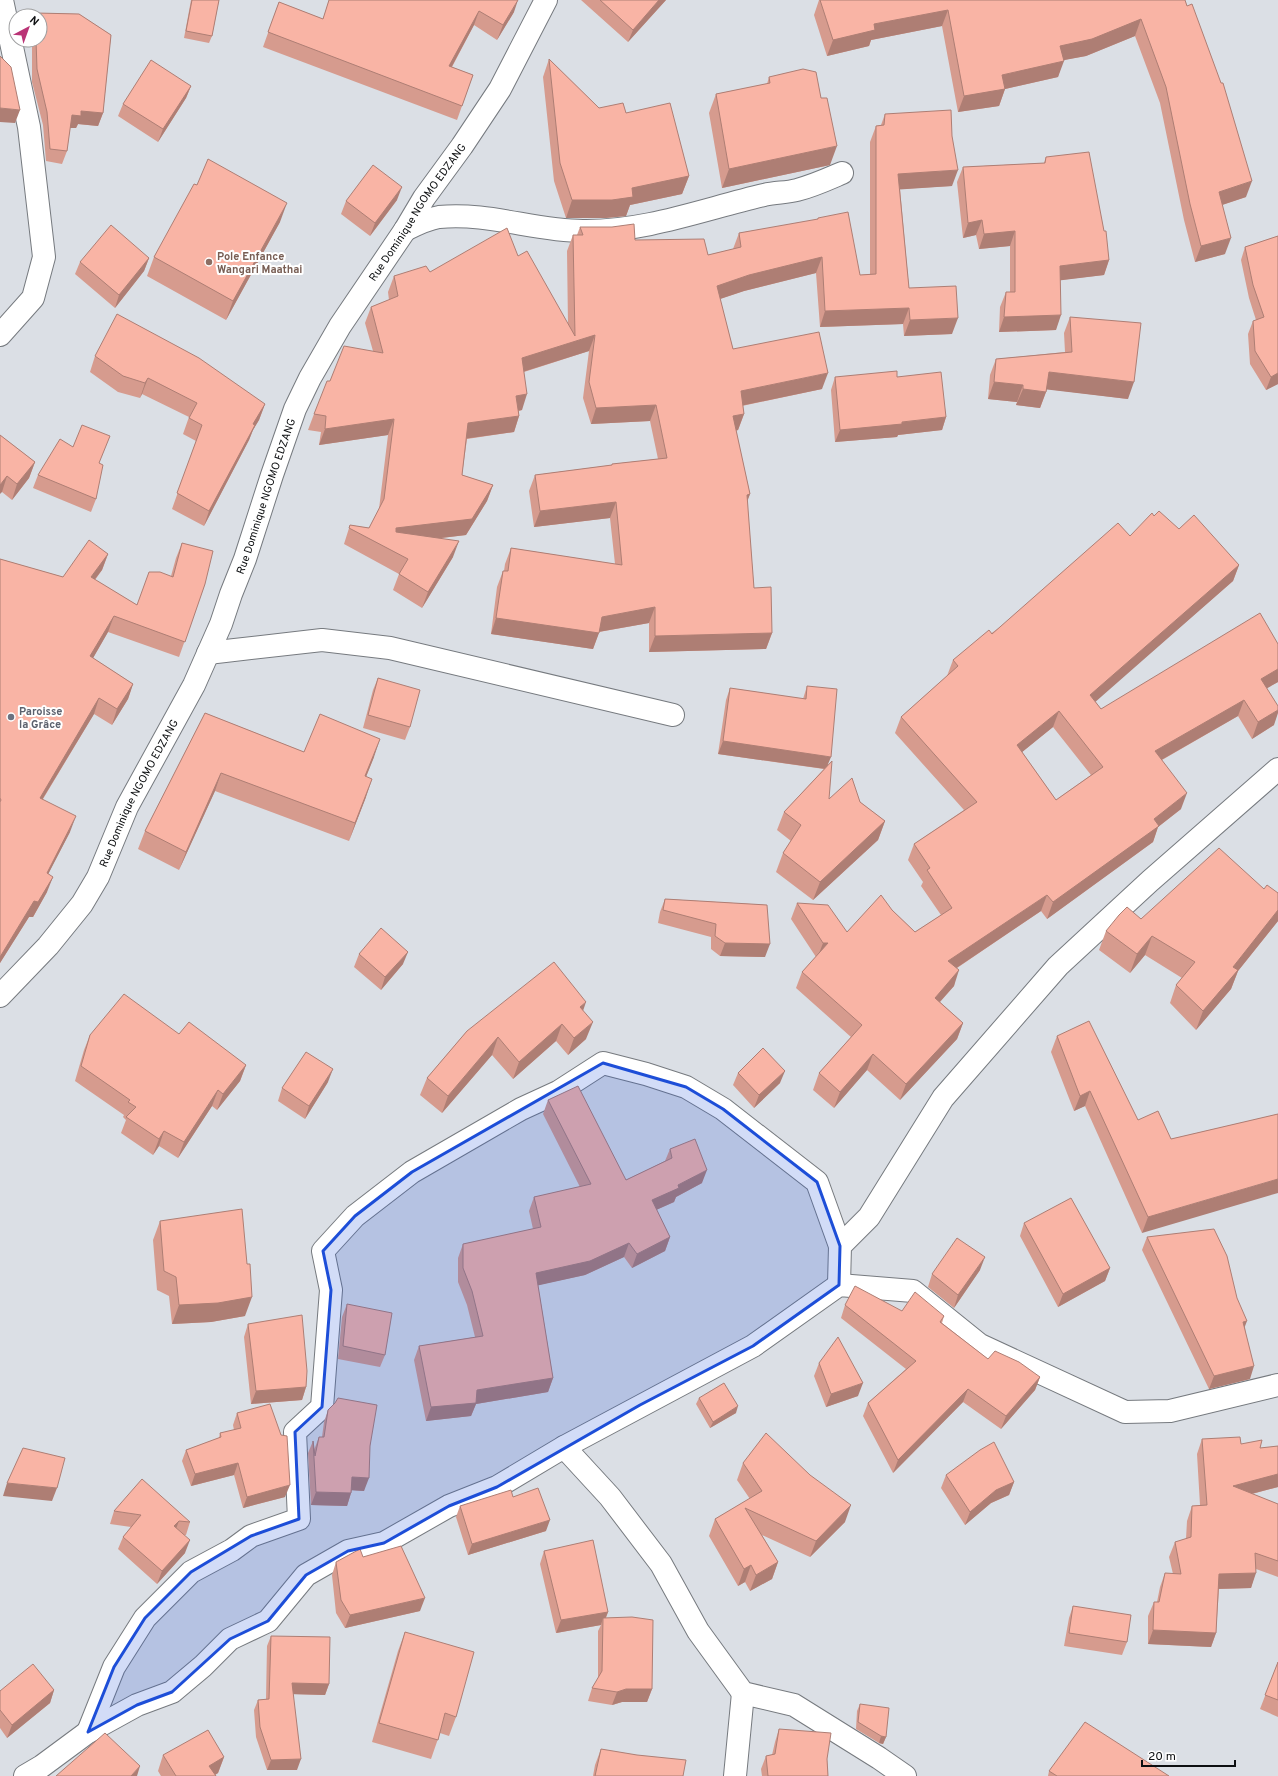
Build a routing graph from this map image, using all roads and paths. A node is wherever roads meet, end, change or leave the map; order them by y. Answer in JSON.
{"nodes":[{"id":1,"x":2,"y":0,"type":"edge"},
{"id":2,"x":546,"y":0,"type":"edge"},
{"id":3,"x":842,"y":173,"type":"dead end"},
{"id":4,"x":405,"y":230,"type":"junction"},
{"id":5,"x":0,"y":335,"type":"edge"},
{"id":6,"x":208,"y":653,"type":"junction"},
{"id":7,"x":673,"y":715,"type":"dead end"},
{"id":8,"x":1278,"y":769,"type":"edge"},
{"id":9,"x":0,"y":996,"type":"edge"},
{"id":10,"x":840,"y":1246,"type":"junction"},
{"id":11,"x":839,"y":1285,"type":"junction"},
{"id":12,"x":1278,"y":1385,"type":"edge"},
{"id":13,"x":564,"y":1447,"type":"junction"},
{"id":14,"x":743,"y":1693,"type":"junction"},
{"id":15,"x":88,"y":1732,"type":"junction"},
{"id":16,"x":25,"y":1776,"type":"edge"},
{"id":17,"x":735,"y":1776,"type":"edge"},
{"id":18,"x":905,"y":1776,"type":"edge"}],
"edges":[{"from":1,"to":5,"type":"street"},
{"from":2,"to":4,"type":"street","name":"Rue Dominique NGOMO EDZANG"},
{"from":3,"to":4,"type":"street"},
{"from":4,"to":6,"type":"street","name":"Rue Dominique NGOMO EDZANG"},
{"from":6,"to":7,"type":"street"},
{"from":6,"to":9,"type":"street","name":"Rue Dominique NGOMO EDZANG"},
{"from":8,"to":10,"type":"street"},
{"from":10,"to":11,"type":"street"},
{"from":10,"to":15,"type":"street"},
{"from":11,"to":12,"type":"street"},
{"from":11,"to":13,"type":"street"},
{"from":13,"to":14,"type":"street"},
{"from":13,"to":15,"type":"street"},
{"from":14,"to":17,"type":"street"},
{"from":14,"to":18,"type":"street"},
{"from":15,"to":16,"type":"street"}]}
